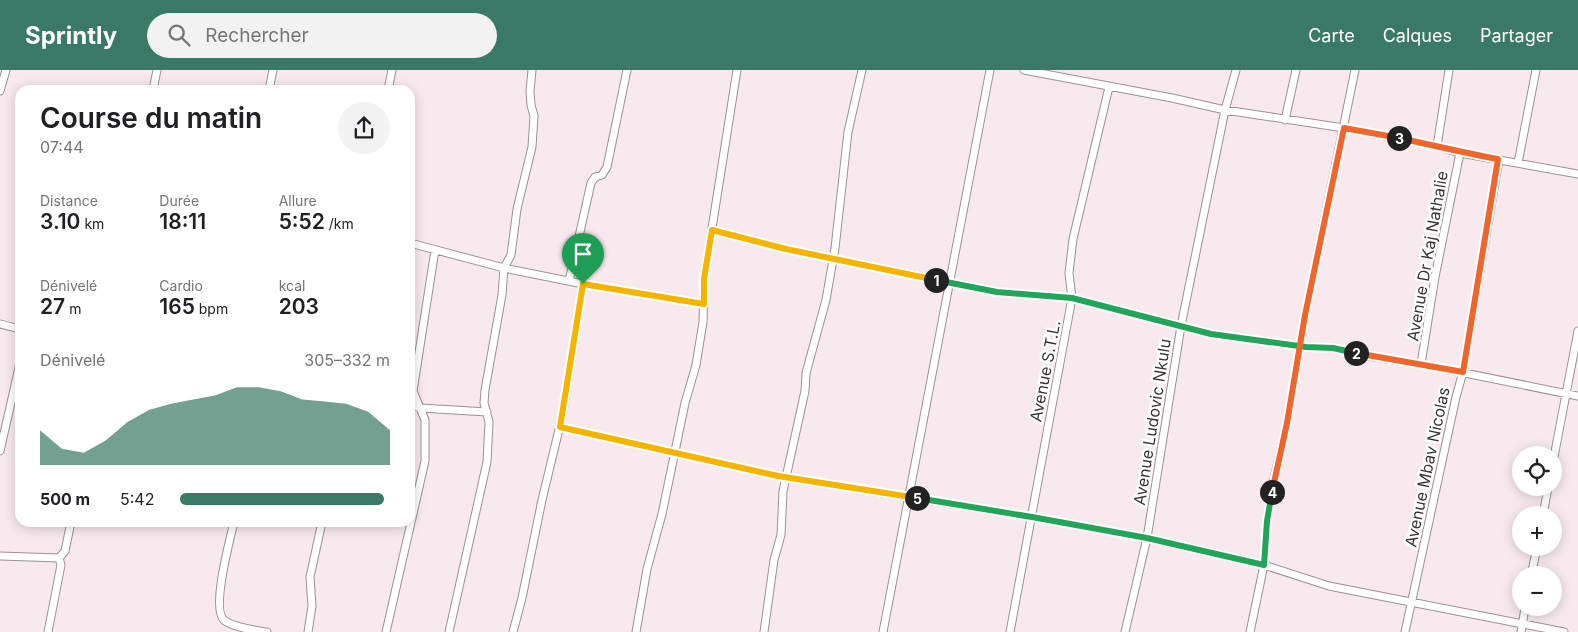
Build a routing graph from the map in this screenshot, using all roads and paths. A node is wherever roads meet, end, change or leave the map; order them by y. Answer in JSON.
{"nodes":[{"id":1,"x":6,"y":70,"type":"edge"},
{"id":2,"x":157,"y":70,"type":"edge"},
{"id":3,"x":274,"y":70,"type":"edge"},
{"id":4,"x":392,"y":70,"type":"edge"},
{"id":5,"x":532,"y":70,"type":"edge"},
{"id":6,"x":627,"y":70,"type":"edge"},
{"id":7,"x":737,"y":70,"type":"edge"},
{"id":8,"x":862,"y":70,"type":"edge"},
{"id":9,"x":990,"y":70,"type":"edge"},
{"id":10,"x":1024,"y":70,"type":"edge"},
{"id":11,"x":1236,"y":70,"type":"edge"},
{"id":12,"x":1296,"y":70,"type":"edge"},
{"id":13,"x":1355,"y":70,"type":"edge"},
{"id":14,"x":1449,"y":70,"type":"edge"},
{"id":15,"x":1536,"y":70,"type":"edge"},
{"id":16,"x":154,"y":85,"type":"edge"},
{"id":17,"x":270,"y":85,"type":"edge"},
{"id":18,"x":389,"y":85,"type":"edge"},
{"id":19,"x":1109,"y":87,"type":"junction"},
{"id":20,"x":0,"y":91,"type":"edge"},
{"id":21,"x":1225,"y":110,"type":"junction"},
{"id":22,"x":1285,"y":120,"type":"junction"},
{"id":23,"x":1344,"y":128,"type":"junction"},
{"id":24,"x":1437,"y":146,"type":"junction"},
{"id":25,"x":1460,"y":152,"type":"junction"},
{"id":26,"x":1498,"y":159,"type":"junction"},
{"id":27,"x":1518,"y":163,"type":"junction"},
{"id":28,"x":1578,"y":174,"type":"edge"},
{"id":29,"x":712,"y":230,"type":"junction"},
{"id":30,"x":415,"y":244,"type":"edge"},
{"id":31,"x":435,"y":250,"type":"junction"},
{"id":32,"x":833,"y":258,"type":"junction"},
{"id":33,"x":504,"y":268,"type":"junction"},
{"id":34,"x":569,"y":281,"type":"junction"},
{"id":35,"x":950,"y":282,"type":"junction"},
{"id":36,"x":583,"y":284,"type":"junction"},
{"id":37,"x":1072,"y":298,"type":"junction"},
{"id":38,"x":704,"y":304,"type":"junction"},
{"id":39,"x":0,"y":324,"type":"edge"},
{"id":40,"x":1181,"y":326,"type":"junction"},
{"id":41,"x":15,"y":327,"type":"edge"},
{"id":42,"x":1578,"y":331,"type":"edge"},
{"id":43,"x":1300,"y":346,"type":"junction"},
{"id":44,"x":1421,"y":364,"type":"junction"},
{"id":45,"x":1463,"y":372,"type":"junction"},
{"id":46,"x":415,"y":379,"type":"edge"},
{"id":47,"x":15,"y":385,"type":"edge"},
{"id":48,"x":1566,"y":394,"type":"junction"},
{"id":49,"x":1578,"y":396,"type":"edge"},
{"id":50,"x":415,"y":398,"type":"edge"},
{"id":51,"x":415,"y":407,"type":"edge"},
{"id":52,"x":421,"y":408,"type":"junction"},
{"id":53,"x":487,"y":412,"type":"junction"},
{"id":54,"x":560,"y":427,"type":"junction"},
{"id":55,"x":1556,"y":446,"type":"edge"},
{"id":56,"x":0,"y":451,"type":"edge"},
{"id":57,"x":675,"y":453,"type":"junction"},
{"id":58,"x":787,"y":477,"type":"junction"},
{"id":59,"x":909,"y":497,"type":"junction"},
{"id":60,"x":415,"y":504,"type":"edge"},
{"id":61,"x":1032,"y":517,"type":"junction"},
{"id":62,"x":70,"y":527,"type":"edge"},
{"id":63,"x":233,"y":527,"type":"edge"},
{"id":64,"x":321,"y":527,"type":"edge"},
{"id":65,"x":410,"y":527,"type":"edge"},
{"id":66,"x":1147,"y":538,"type":"junction"},
{"id":67,"x":0,"y":556,"type":"edge"},
{"id":68,"x":59,"y":558,"type":"junction"},
{"id":69,"x":1264,"y":565,"type":"junction"},
{"id":70,"x":1411,"y":602,"type":"junction"},
{"id":71,"x":1521,"y":628,"type":"edge"},
{"id":72,"x":48,"y":632,"type":"edge"},
{"id":73,"x":267,"y":632,"type":"edge"},
{"id":74,"x":308,"y":632,"type":"edge"},
{"id":75,"x":386,"y":632,"type":"edge"},
{"id":76,"x":449,"y":632,"type":"edge"},
{"id":77,"x":512,"y":632,"type":"edge"},
{"id":78,"x":636,"y":632,"type":"edge"},
{"id":79,"x":764,"y":632,"type":"edge"},
{"id":80,"x":883,"y":632,"type":"edge"},
{"id":81,"x":1010,"y":632,"type":"edge"},
{"id":82,"x":1125,"y":632,"type":"edge"},
{"id":83,"x":1250,"y":632,"type":"edge"},
{"id":84,"x":1405,"y":632,"type":"edge"},
{"id":85,"x":1564,"y":632,"type":"edge"}],
"edges":[{"from":1,"to":20,"type":"street"},
{"from":2,"to":16,"type":"street"},
{"from":3,"to":17,"type":"street"},
{"from":4,"to":18,"type":"street"},
{"from":5,"to":33,"type":"street"},
{"from":6,"to":34,"type":"street"},
{"from":7,"to":29,"type":"street"},
{"from":8,"to":32,"type":"street"},
{"from":9,"to":35,"type":"street"},
{"from":10,"to":19,"type":"street"},
{"from":11,"to":21,"type":"street","name":"Avenue Ludovic Nkulu"},
{"from":12,"to":22,"type":"street"},
{"from":13,"to":23,"type":"street"},
{"from":14,"to":24,"type":"street","name":"Avenue Dr Kaj Nathalie"},
{"from":15,"to":27,"type":"street"},
{"from":19,"to":21,"type":"street"},
{"from":19,"to":37,"type":"street","name":"Avenue S.T.L."},
{"from":21,"to":22,"type":"street"},
{"from":21,"to":40,"type":"street","name":"Avenue Ludovic Nkulu"},
{"from":22,"to":23,"type":"street"},
{"from":23,"to":24,"type":"street"},
{"from":23,"to":43,"type":"street"},
{"from":24,"to":25,"type":"street"},
{"from":25,"to":26,"type":"street"},
{"from":25,"to":44,"type":"street","name":"Avenue Dr Kaj Nathalie"},
{"from":26,"to":27,"type":"street"},
{"from":26,"to":45,"type":"street","name":"Avenue Mbav Nicolas"},
{"from":27,"to":28,"type":"street"},
{"from":29,"to":32,"type":"street"},
{"from":29,"to":38,"type":"street"},
{"from":30,"to":31,"type":"street"},
{"from":31,"to":33,"type":"street"},
{"from":31,"to":46,"type":"street"},
{"from":32,"to":35,"type":"street"},
{"from":32,"to":58,"type":"street"},
{"from":33,"to":34,"type":"street"},
{"from":33,"to":53,"type":"street"},
{"from":34,"to":36,"type":"street"},
{"from":35,"to":37,"type":"street"},
{"from":35,"to":59,"type":"street"},
{"from":36,"to":38,"type":"street"},
{"from":36,"to":54,"type":"street"},
{"from":37,"to":40,"type":"street"},
{"from":37,"to":61,"type":"street","name":"Avenue S.T.L."},
{"from":38,"to":57,"type":"street"},
{"from":39,"to":41,"type":"street"},
{"from":40,"to":43,"type":"street"},
{"from":40,"to":66,"type":"street","name":"Avenue Ludovic Nkulu"},
{"from":42,"to":48,"type":"street"},
{"from":43,"to":44,"type":"street"},
{"from":43,"to":69,"type":"street"},
{"from":44,"to":45,"type":"street"},
{"from":45,"to":48,"type":"street"},
{"from":45,"to":70,"type":"street","name":"Avenue Mbav Nicolas"},
{"from":47,"to":56,"type":"street"},
{"from":48,"to":49,"type":"street"},
{"from":48,"to":55,"type":"street"},
{"from":50,"to":52,"type":"street"},
{"from":51,"to":52,"type":"street"},
{"from":52,"to":53,"type":"street"},
{"from":52,"to":60,"type":"street"},
{"from":53,"to":76,"type":"street"},
{"from":54,"to":57,"type":"street"},
{"from":54,"to":77,"type":"street"},
{"from":57,"to":58,"type":"street"},
{"from":57,"to":78,"type":"street"},
{"from":58,"to":59,"type":"street"},
{"from":58,"to":79,"type":"street"},
{"from":59,"to":61,"type":"street"},
{"from":59,"to":80,"type":"street"},
{"from":61,"to":66,"type":"street"},
{"from":61,"to":81,"type":"street","name":"Avenue S.T.L."},
{"from":62,"to":68,"type":"street"},
{"from":63,"to":73,"type":"street"},
{"from":64,"to":74,"type":"street"},
{"from":65,"to":75,"type":"street"},
{"from":66,"to":69,"type":"street"},
{"from":66,"to":82,"type":"street","name":"Avenue Ludovic Nkulu"},
{"from":67,"to":68,"type":"street"},
{"from":68,"to":72,"type":"street"},
{"from":69,"to":70,"type":"street"},
{"from":69,"to":83,"type":"street"},
{"from":70,"to":71,"type":"street"},
{"from":70,"to":84,"type":"street","name":"Avenue Mbav Nicolas"},
{"from":71,"to":85,"type":"street"}]}
